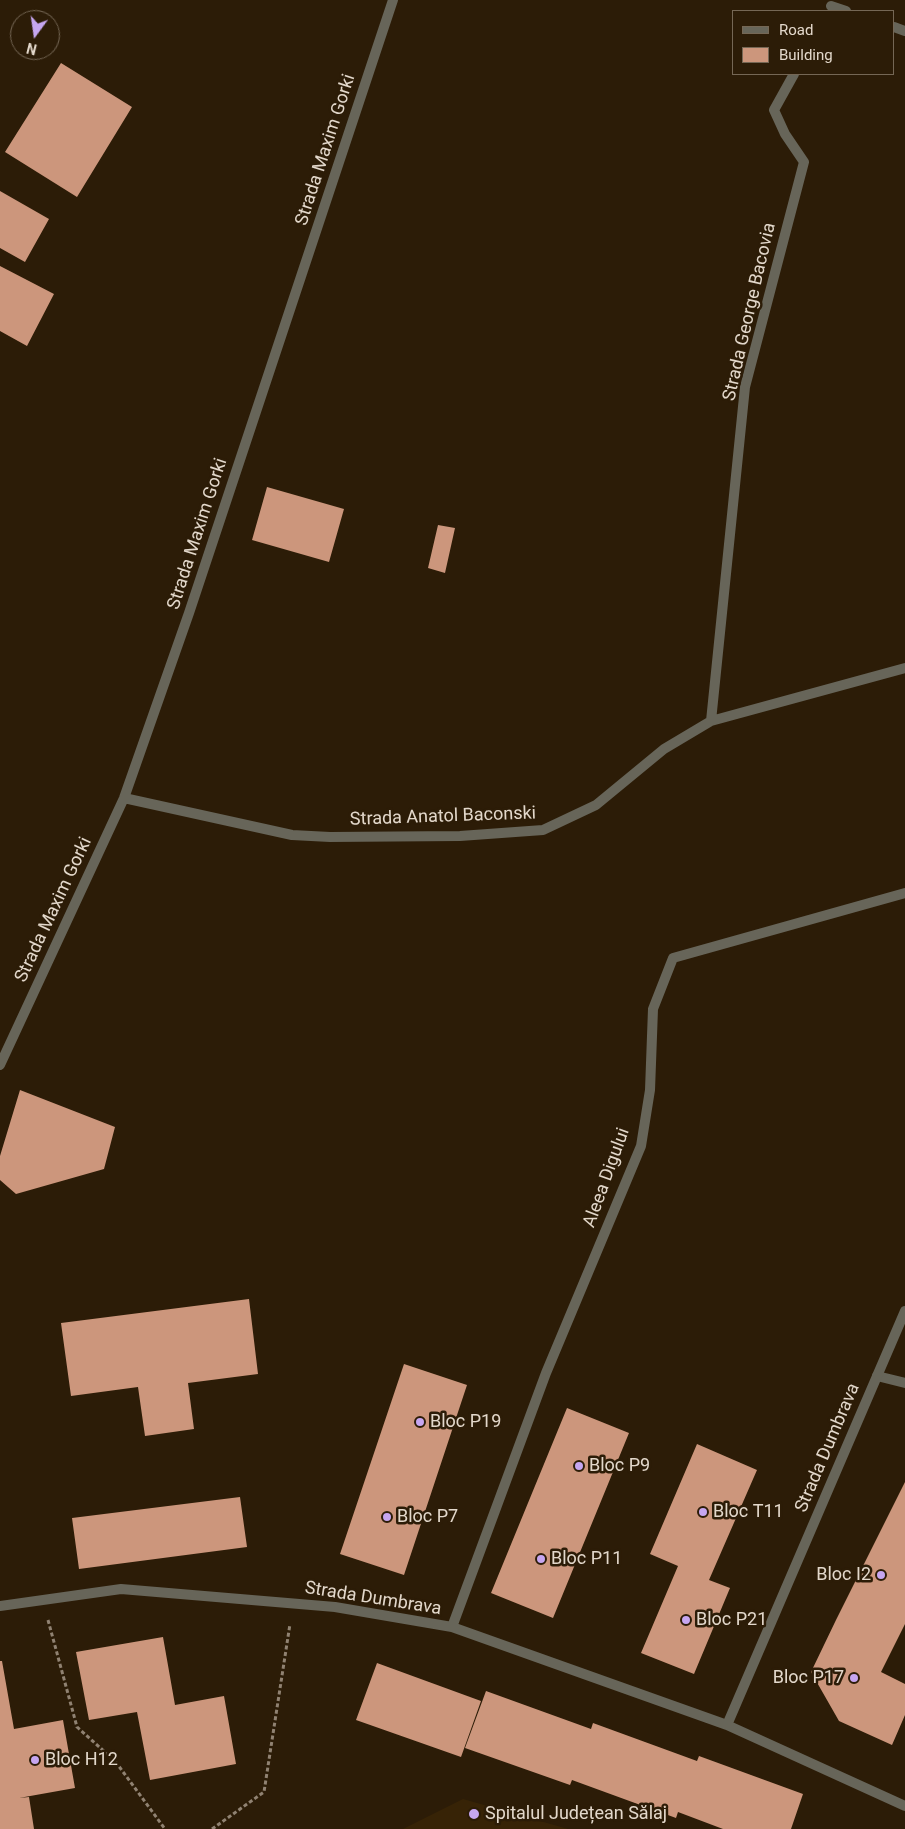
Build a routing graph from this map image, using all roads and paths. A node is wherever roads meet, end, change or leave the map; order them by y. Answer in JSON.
{"nodes":[{"id":1,"x":393,"y":0,"type":"edge"},
{"id":2,"x":831,"y":6,"type":"edge"},
{"id":3,"x":843,"y":10,"type":"edge"},
{"id":4,"x":793,"y":75,"type":"edge"},
{"id":5,"x":905,"y":668,"type":"edge"},
{"id":6,"x":711,"y":721,"type":"junction"},
{"id":7,"x":124,"y":798,"type":"junction"},
{"id":8,"x":905,"y":893,"type":"edge"},
{"id":9,"x":0,"y":1066,"type":"edge"},
{"id":10,"x":905,"y":1311,"type":"edge"},
{"id":11,"x":876,"y":1376,"type":"junction"},
{"id":12,"x":905,"y":1383,"type":"edge"},
{"id":13,"x":42,"y":1600,"type":"junction"},
{"id":14,"x":293,"y":1604,"type":"junction"},
{"id":15,"x":0,"y":1606,"type":"edge"},
{"id":16,"x":452,"y":1627,"type":"junction"},
{"id":17,"x":726,"y":1725,"type":"junction"},
{"id":18,"x":904,"y":1805,"type":"edge"},
{"id":19,"x":165,"y":1829,"type":"edge"},
{"id":20,"x":212,"y":1829,"type":"edge"}],
"edges":[{"from":1,"to":7,"type":"street","name":"Strada Maxim Gorki"},
{"from":2,"to":3,"type":"street"},
{"from":4,"to":6,"type":"street","name":"Strada George Bacovia"},
{"from":5,"to":6,"type":"street","name":"Strada Anatol Baconski"},
{"from":6,"to":7,"type":"street","name":"Strada Anatol Baconski"},
{"from":7,"to":9,"type":"street","name":"Strada Maxim Gorki"},
{"from":8,"to":16,"type":"street","name":"Aleea Digului"},
{"from":10,"to":11,"type":"street","name":"Strada Dumbrava"},
{"from":11,"to":12,"type":"street","name":"Strada Dumbrava"},
{"from":11,"to":17,"type":"street","name":"Strada Dumbrava"},
{"from":13,"to":14,"type":"street","name":"Strada Dumbrava"},
{"from":13,"to":15,"type":"street","name":"Strada Dumbrava"},
{"from":13,"to":19,"type":"path"},
{"from":14,"to":16,"type":"street","name":"Strada Dumbrava"},
{"from":14,"to":20,"type":"path"},
{"from":16,"to":17,"type":"street","name":"Strada Dumbrava"},
{"from":17,"to":18,"type":"street","name":"Strada Dumbrava"}]}
